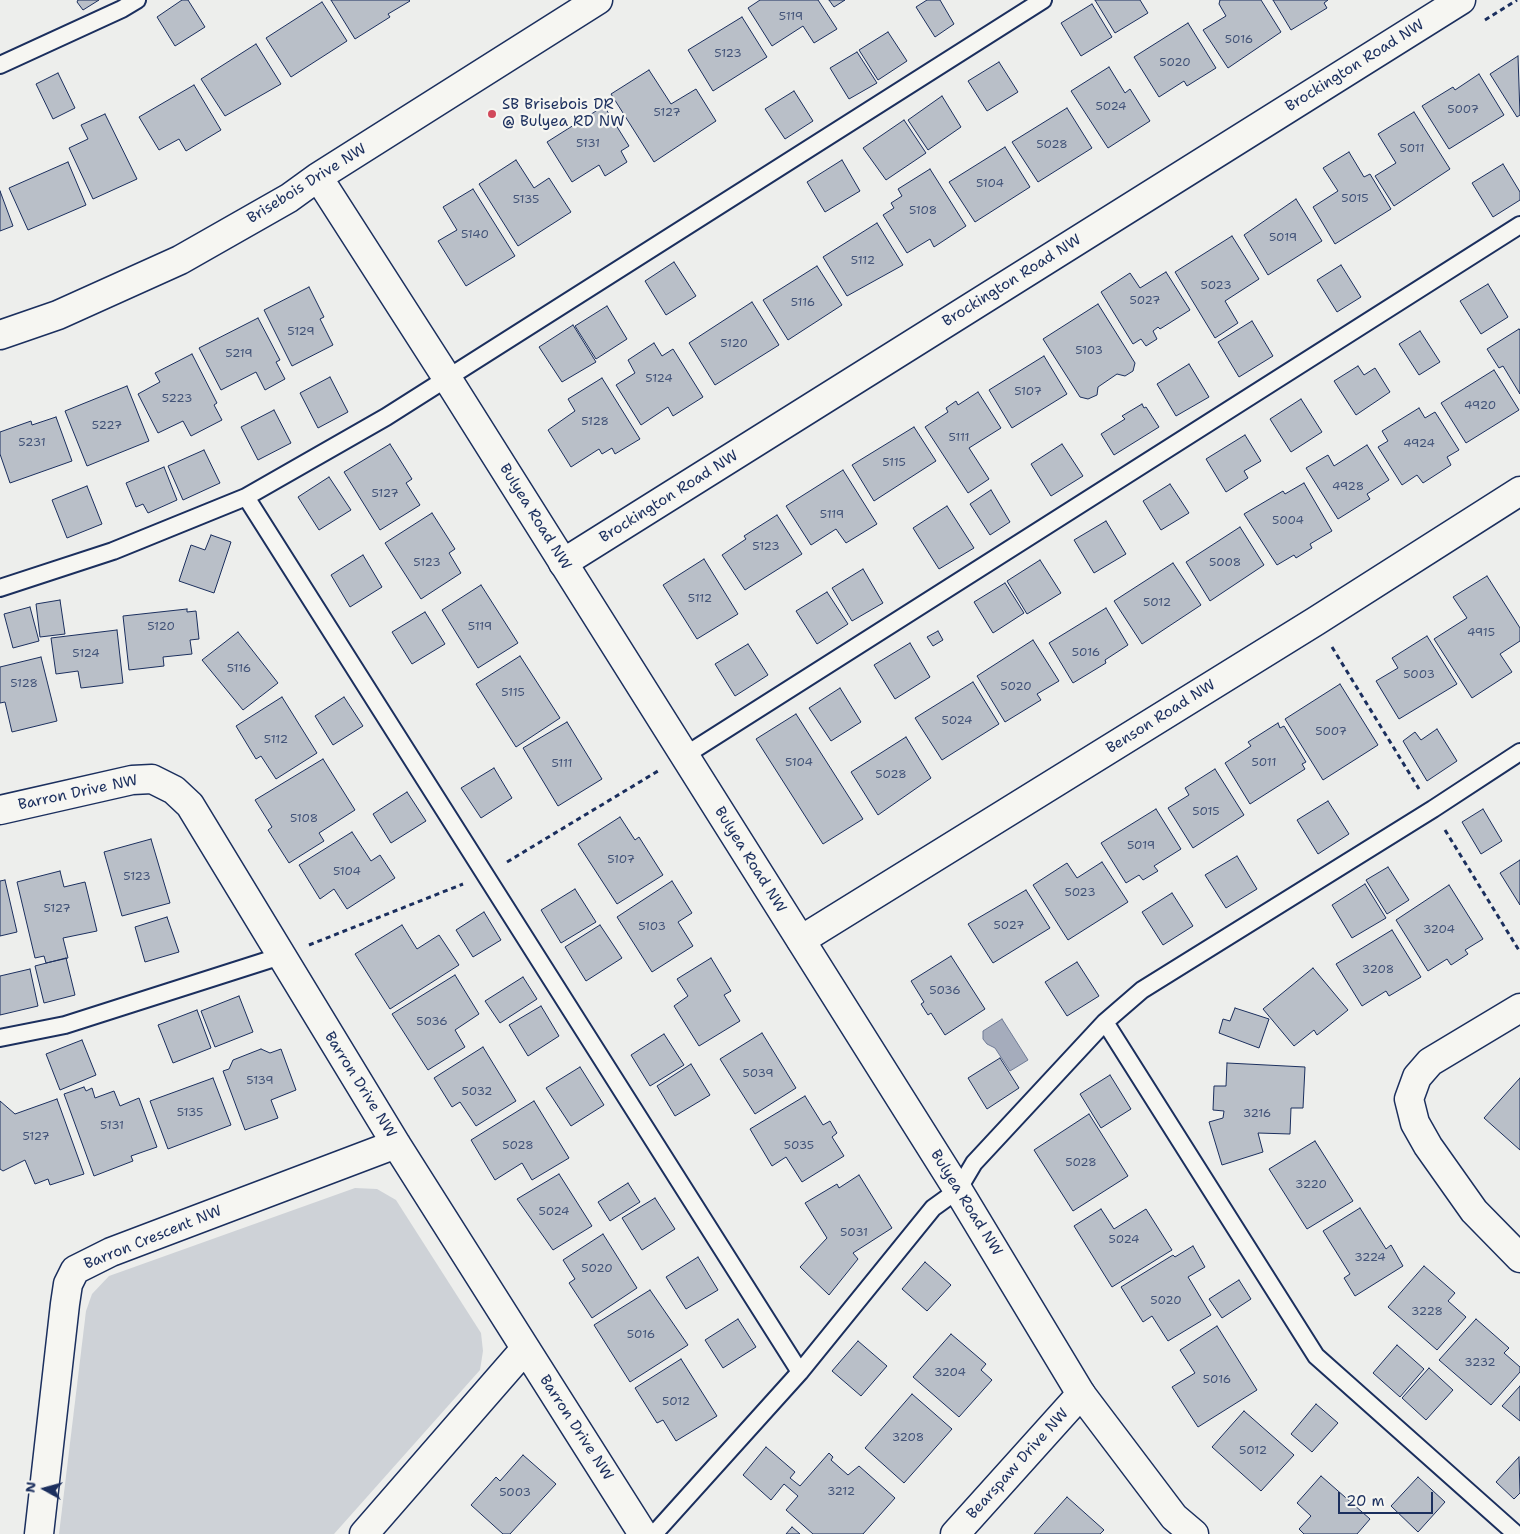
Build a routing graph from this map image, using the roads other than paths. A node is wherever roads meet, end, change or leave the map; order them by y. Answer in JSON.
{"nodes":[{"id":1,"x":137,"y":0,"type":"edge"},
{"id":2,"x":598,"y":0,"type":"edge"},
{"id":3,"x":1043,"y":0,"type":"edge"},
{"id":4,"x":1461,"y":0,"type":"edge"},
{"id":5,"x":0,"y":65,"type":"edge"},
{"id":6,"x":318,"y":177,"type":"junction"},
{"id":7,"x":1520,"y":225,"type":"edge"},
{"id":8,"x":0,"y":335,"type":"edge"},
{"id":9,"x":447,"y":378,"type":"junction"},
{"id":10,"x":1520,"y":491,"type":"edge"},
{"id":11,"x":246,"y":497,"type":"junction"},
{"id":12,"x":563,"y":562,"type":"junction"},
{"id":13,"x":0,"y":588,"type":"edge"},
{"id":14,"x":1520,"y":752,"type":"edge"},
{"id":15,"x":684,"y":756,"type":"junction"},
{"id":16,"x":0,"y":810,"type":"edge"},
{"id":17,"x":801,"y":940,"type":"junction"},
{"id":18,"x":281,"y":956,"type":"junction"},
{"id":19,"x":1520,"y":1008,"type":"edge"},
{"id":20,"x":1105,"y":1022,"type":"junction"},
{"id":21,"x":0,"y":1038,"type":"edge"},
{"id":22,"x":396,"y":1144,"type":"junction"},
{"id":23,"x":958,"y":1190,"type":"junction"},
{"id":24,"x":1520,"y":1258,"type":"edge"},
{"id":25,"x":525,"y":1349,"type":"junction"},
{"id":26,"x":800,"y":1372,"type":"junction"},
{"id":27,"x":1081,"y":1394,"type":"junction"},
{"id":28,"x":39,"y":1534,"type":"edge"},
{"id":29,"x":364,"y":1534,"type":"edge"},
{"id":30,"x":643,"y":1534,"type":"edge"},
{"id":31,"x":654,"y":1534,"type":"edge"},
{"id":32,"x":955,"y":1534,"type":"edge"},
{"id":33,"x":1194,"y":1534,"type":"edge"},
{"id":34,"x":1516,"y":1534,"type":"edge"}],
"edges":[{"from":1,"to":5,"type":"lane"},
{"from":2,"to":6,"type":"street","name":"Brisebois Drive NW"},
{"from":3,"to":9,"type":"lane"},
{"from":4,"to":12,"type":"street","name":"Brockington Road NW"},
{"from":6,"to":8,"type":"street","name":"Brisebois Drive NW"},
{"from":6,"to":9,"type":"street","name":"Bulyea Road NW"},
{"from":7,"to":15,"type":"lane"},
{"from":9,"to":11,"type":"lane"},
{"from":9,"to":12,"type":"street","name":"Bulyea Road NW"},
{"from":10,"to":17,"type":"street","name":"Benson Road NW"},
{"from":11,"to":13,"type":"lane"},
{"from":11,"to":26,"type":"lane"},
{"from":12,"to":15,"type":"street","name":"Bulyea Road NW"},
{"from":14,"to":20,"type":"lane"},
{"from":15,"to":17,"type":"street","name":"Bulyea Road NW"},
{"from":16,"to":18,"type":"street","name":"Barron Drive NW"},
{"from":17,"to":23,"type":"street","name":"Bulyea Road NW"},
{"from":18,"to":21,"type":"lane"},
{"from":18,"to":22,"type":"street","name":"Barron Drive NW"},
{"from":19,"to":24,"type":"street"},
{"from":20,"to":23,"type":"lane"},
{"from":20,"to":34,"type":"lane"},
{"from":22,"to":25,"type":"street","name":"Barron Drive NW"},
{"from":22,"to":28,"type":"street","name":"Barron Crescent NW"},
{"from":23,"to":26,"type":"lane"},
{"from":23,"to":27,"type":"street","name":"Bulyea Road NW"},
{"from":25,"to":29,"type":"street"},
{"from":25,"to":30,"type":"street","name":"Barron Drive NW"},
{"from":26,"to":31,"type":"lane"},
{"from":27,"to":32,"type":"street","name":"Bearspaw Drive NW"},
{"from":27,"to":33,"type":"street","name":"Bulyea Road NW"}]}
